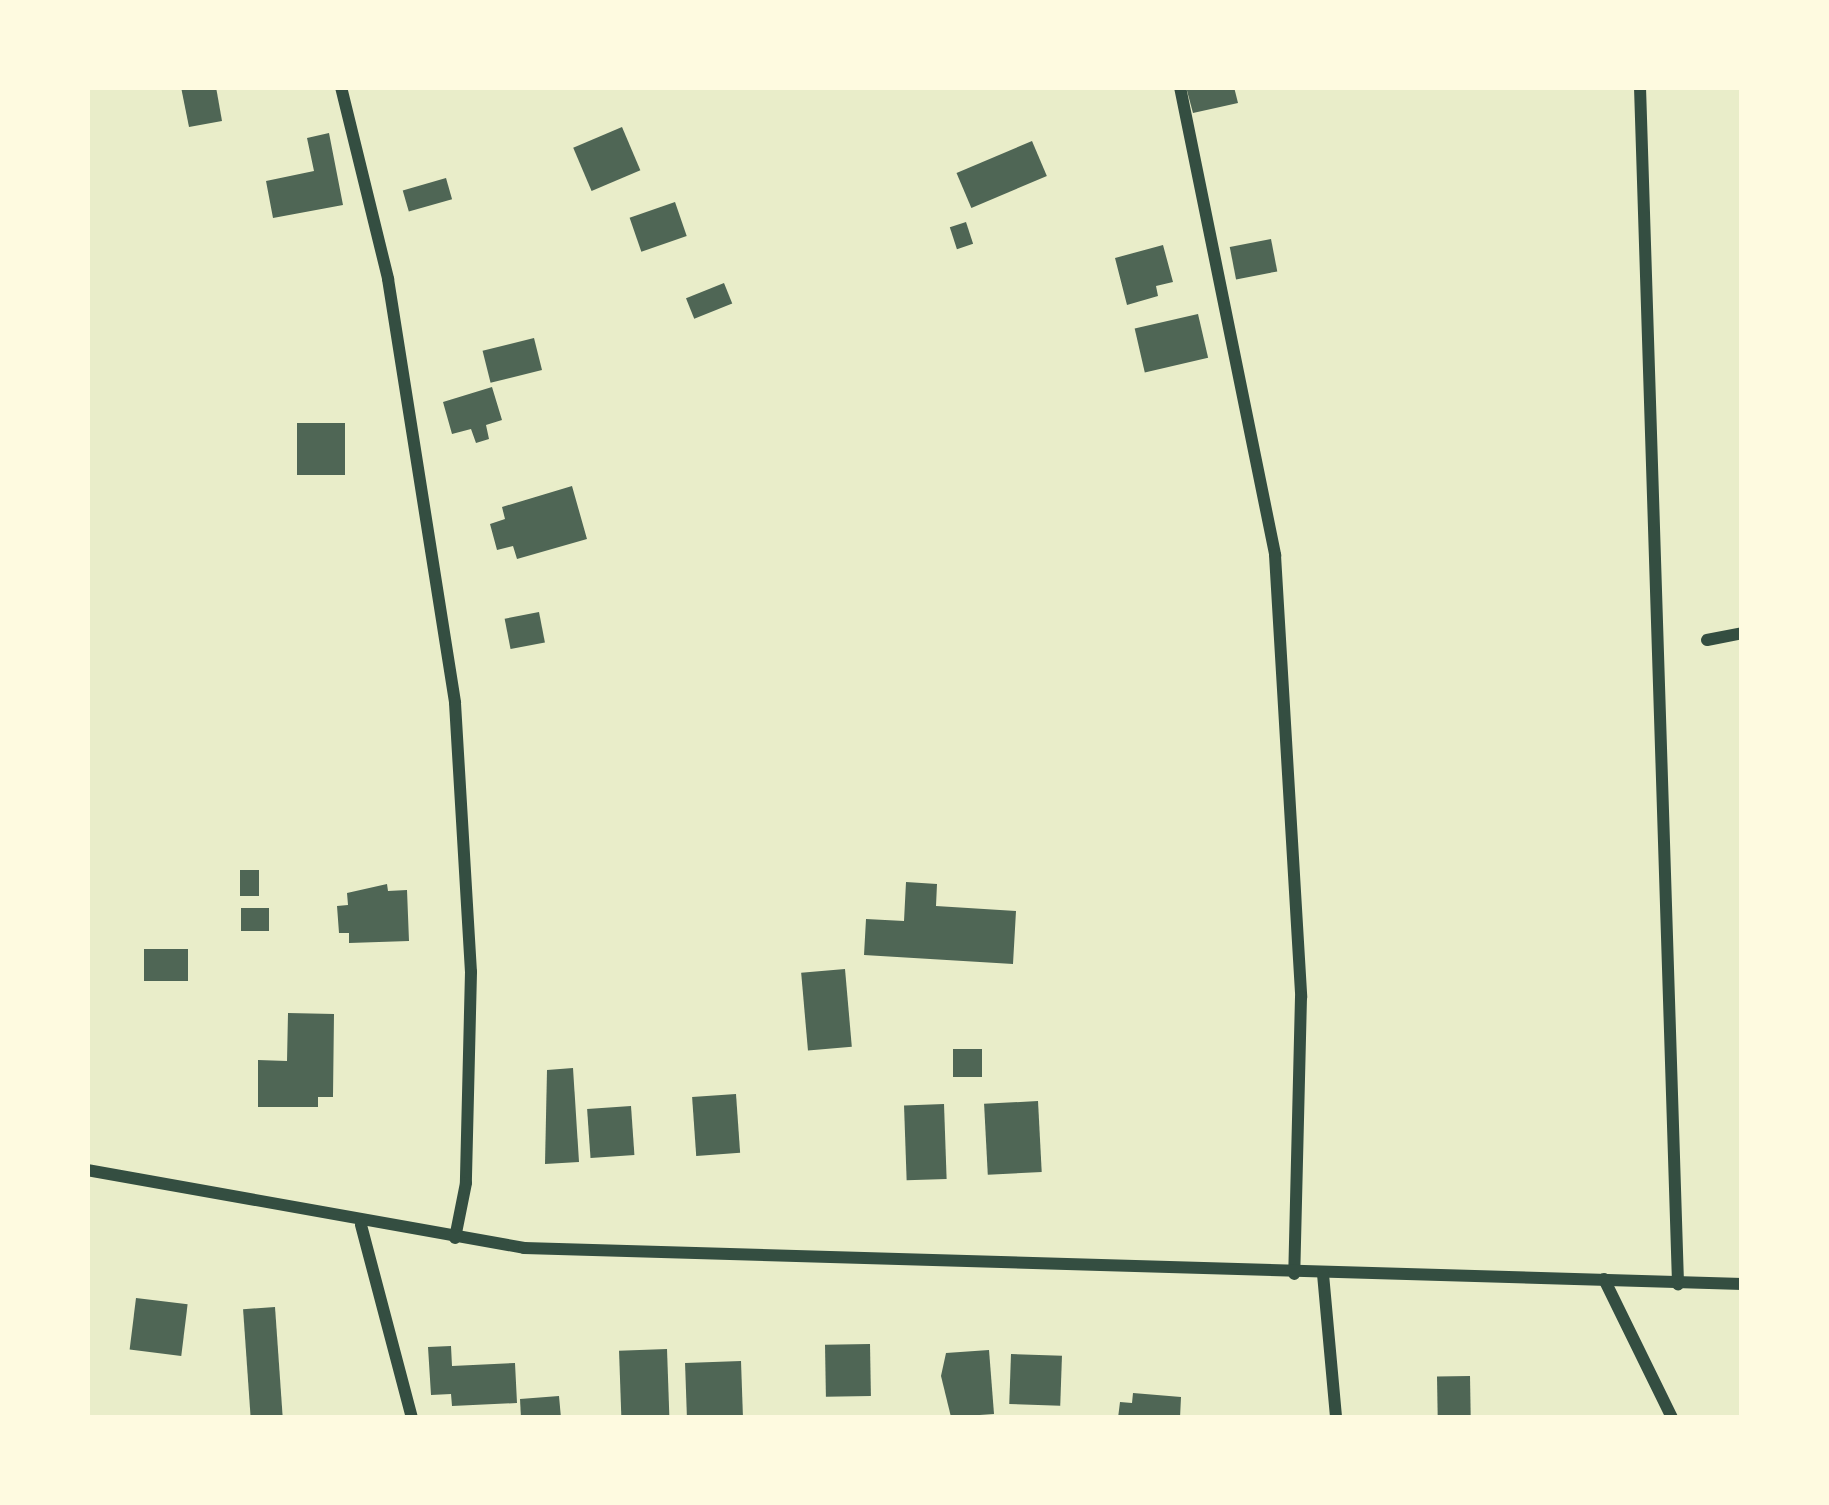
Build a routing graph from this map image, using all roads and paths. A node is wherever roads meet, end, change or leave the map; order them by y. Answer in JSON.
{"nodes":[{"id":1,"x":341,"y":87,"type":"edge"},
{"id":2,"x":1180,"y":87,"type":"edge"},
{"id":3,"x":1640,"y":87,"type":"edge"},
{"id":4,"x":1742,"y":633,"type":"edge"},
{"id":5,"x":1707,"y":640,"type":"dead end"},
{"id":6,"x":87,"y":1170,"type":"edge"},
{"id":7,"x":362,"y":1225,"type":"junction"},
{"id":8,"x":455,"y":1238,"type":"junction"},
{"id":9,"x":1294,"y":1274,"type":"junction"},
{"id":10,"x":1323,"y":1274,"type":"junction"},
{"id":11,"x":1604,"y":1279,"type":"junction"},
{"id":12,"x":1678,"y":1284,"type":"junction"},
{"id":13,"x":1742,"y":1284,"type":"edge"},
{"id":14,"x":412,"y":1418,"type":"edge"},
{"id":15,"x":1336,"y":1418,"type":"edge"},
{"id":16,"x":1672,"y":1418,"type":"edge"}],
"edges":[{"from":1,"to":8,"type":"street"},
{"from":2,"to":9,"type":"street"},
{"from":3,"to":12,"type":"street"},
{"from":4,"to":5,"type":"street"},
{"from":6,"to":7,"type":"street"},
{"from":7,"to":8,"type":"street"},
{"from":7,"to":14,"type":"street"},
{"from":8,"to":9,"type":"street"},
{"from":9,"to":10,"type":"street"},
{"from":10,"to":11,"type":"street"},
{"from":10,"to":15,"type":"street"},
{"from":11,"to":12,"type":"street"},
{"from":11,"to":16,"type":"street"},
{"from":12,"to":13,"type":"street"}]}
